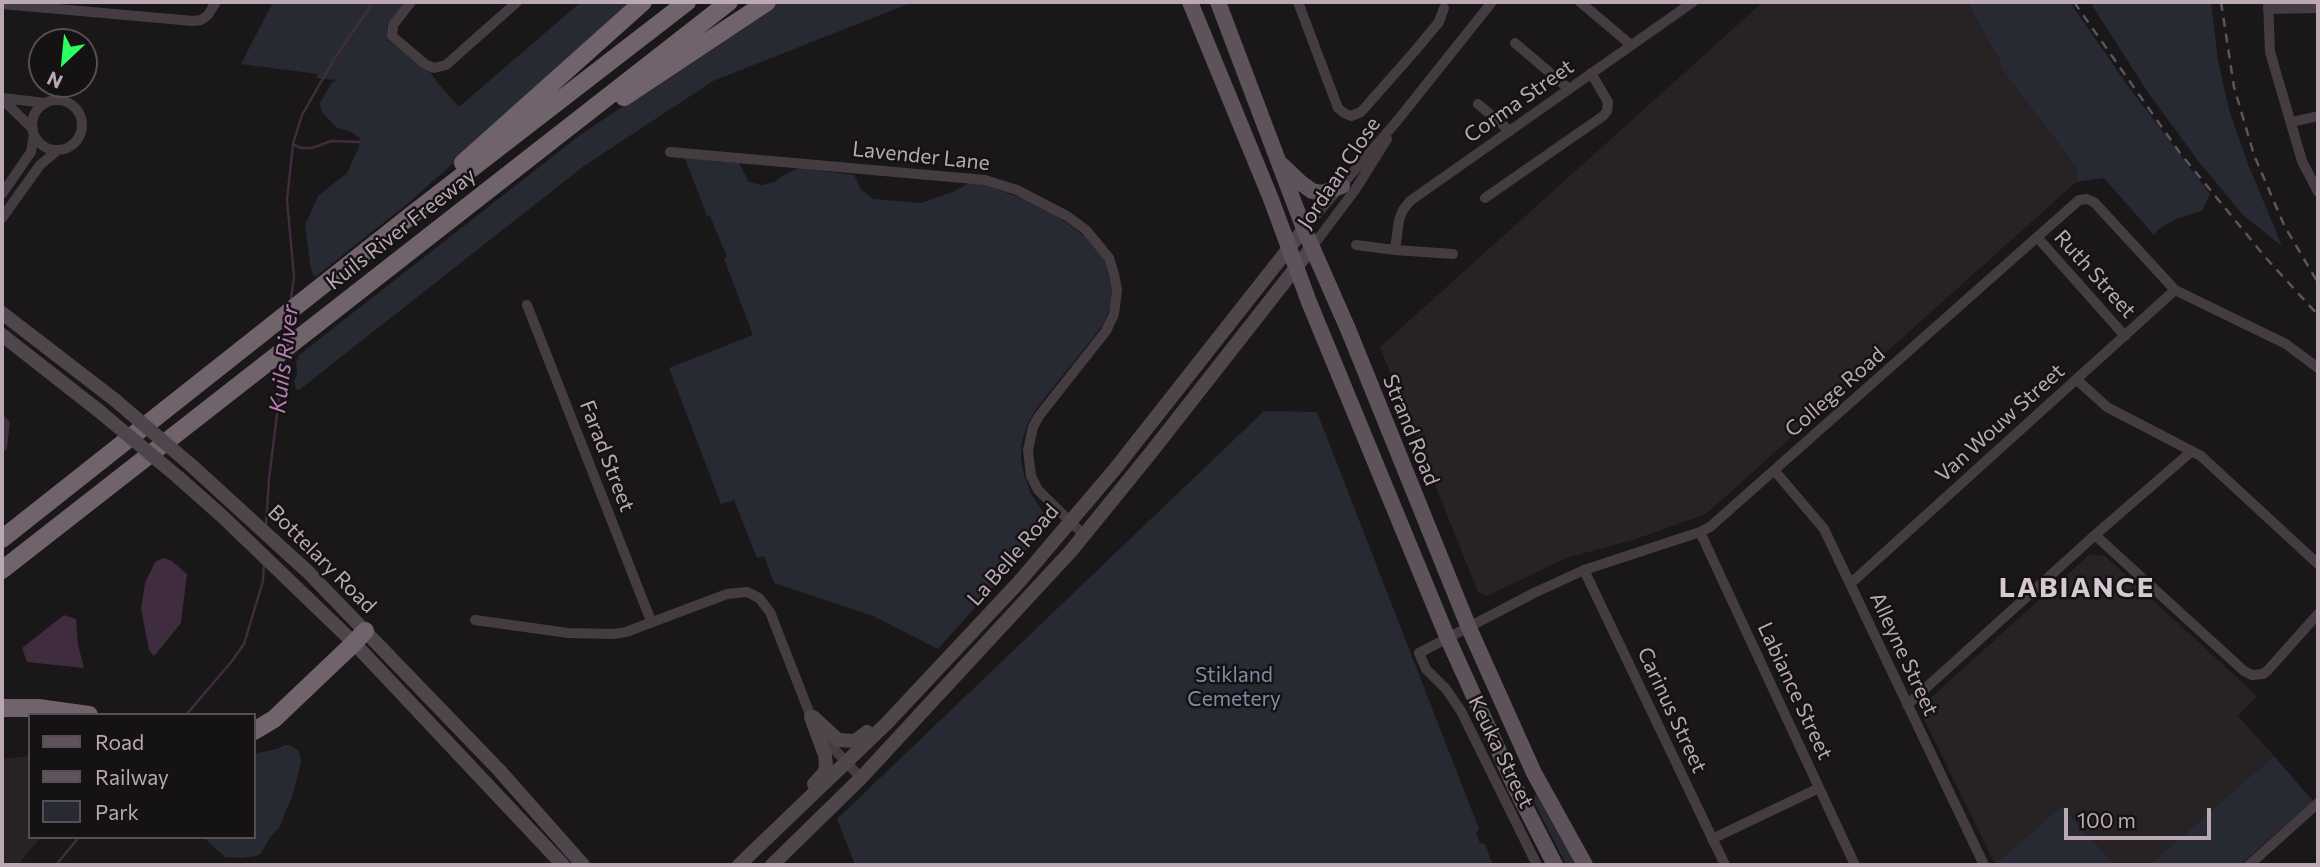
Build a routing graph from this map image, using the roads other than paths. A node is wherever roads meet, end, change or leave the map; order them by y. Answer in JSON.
{"nodes":[{"id":1,"x":216,"y":2,"type":"edge"},
{"id":2,"x":411,"y":2,"type":"edge"},
{"id":3,"x":517,"y":2,"type":"edge"},
{"id":4,"x":643,"y":2,"type":"edge"},
{"id":5,"x":687,"y":2,"type":"edge"},
{"id":6,"x":729,"y":2,"type":"edge"},
{"id":7,"x":767,"y":2,"type":"edge"},
{"id":8,"x":1190,"y":2,"type":"edge"},
{"id":9,"x":1218,"y":2,"type":"edge"},
{"id":10,"x":1298,"y":2,"type":"edge"},
{"id":11,"x":1492,"y":2,"type":"edge"},
{"id":12,"x":1580,"y":2,"type":"edge"},
{"id":13,"x":1691,"y":2,"type":"edge"},
{"id":14,"x":2,"y":4,"type":"edge"},
{"id":15,"x":17,"y":4,"type":"edge"},
{"id":16,"x":2268,"y":5,"type":"edge"},
{"id":17,"x":1444,"y":8,"type":"dead end"},
{"id":18,"x":2318,"y":8,"type":"edge"},
{"id":19,"x":1515,"y":43,"type":"dead end"},
{"id":20,"x":1631,"y":45,"type":"junction"},
{"id":21,"x":1591,"y":73,"type":"junction"},
{"id":22,"x":1569,"y":89,"type":"junction"},
{"id":23,"x":2,"y":99,"type":"edge"},
{"id":24,"x":46,"y":103,"type":"junction"},
{"id":25,"x":1478,"y":104,"type":"dead end"},
{"id":26,"x":2318,"y":116,"type":"edge"},
{"id":27,"x":1397,"y":121,"type":"junction"},
{"id":28,"x":2292,"y":122,"type":"junction"},
{"id":29,"x":565,"y":131,"type":"junction"},
{"id":30,"x":1510,"y":131,"type":"junction"},
{"id":31,"x":33,"y":132,"type":"junction"},
{"id":32,"x":58,"y":150,"type":"junction"},
{"id":33,"x":670,"y":152,"type":"dead end"},
{"id":34,"x":1280,"y":163,"type":"junction"},
{"id":35,"x":1342,"y":186,"type":"junction"},
{"id":36,"x":2318,"y":192,"type":"edge"},
{"id":37,"x":2,"y":194,"type":"edge"},
{"id":38,"x":1485,"y":198,"type":"dead end"},
{"id":39,"x":414,"y":213,"type":"junction"},
{"id":40,"x":2,"y":218,"type":"edge"},
{"id":41,"x":1304,"y":229,"type":"junction"},
{"id":42,"x":2037,"y":237,"type":"junction"},
{"id":43,"x":1356,"y":245,"type":"dead end"},
{"id":44,"x":1289,"y":247,"type":"junction"},
{"id":45,"x":1312,"y":247,"type":"junction"},
{"id":46,"x":1395,"y":250,"type":"junction"},
{"id":47,"x":1453,"y":254,"type":"dead end"},
{"id":48,"x":1297,"y":268,"type":"junction"},
{"id":49,"x":2175,"y":290,"type":"junction"},
{"id":50,"x":527,"y":304,"type":"dead end"},
{"id":51,"x":2,"y":313,"type":"edge"},
{"id":52,"x":2,"y":335,"type":"edge"},
{"id":53,"x":2125,"y":336,"type":"junction"},
{"id":54,"x":2318,"y":368,"type":"edge"},
{"id":55,"x":2077,"y":380,"type":"junction"},
{"id":56,"x":2192,"y":451,"type":"junction"},
{"id":57,"x":1773,"y":470,"type":"junction"},
{"id":58,"x":1070,"y":522,"type":"junction"},
{"id":59,"x":1700,"y":532,"type":"junction"},
{"id":60,"x":1084,"y":535,"type":"junction"},
{"id":61,"x":2095,"y":535,"type":"junction"},
{"id":62,"x":2,"y":539,"type":"edge"},
{"id":63,"x":2318,"y":562,"type":"edge"},
{"id":64,"x":2,"y":570,"type":"edge"},
{"id":65,"x":1584,"y":570,"type":"junction"},
{"id":66,"x":1850,"y":584,"type":"junction"},
{"id":67,"x":2318,"y":614,"type":"edge"},
{"id":68,"x":475,"y":620,"type":"dead end"},
{"id":69,"x":651,"y":621,"type":"junction"},
{"id":70,"x":1469,"y":628,"type":"junction"},
{"id":71,"x":360,"y":637,"type":"junction"},
{"id":72,"x":1448,"y":639,"type":"junction"},
{"id":73,"x":1907,"y":705,"type":"junction"},
{"id":74,"x":2,"y":708,"type":"edge"},
{"id":75,"x":74,"y":713,"type":"edge"},
{"id":76,"x":810,"y":715,"type":"junction"},
{"id":77,"x":887,"y":723,"type":"junction"},
{"id":78,"x":256,"y":730,"type":"edge"},
{"id":79,"x":846,"y":763,"type":"junction"},
{"id":80,"x":862,"y":778,"type":"junction"},
{"id":81,"x":1819,"y":788,"type":"junction"},
{"id":82,"x":2318,"y":803,"type":"edge"},
{"id":83,"x":804,"y":804,"type":"junction"},
{"id":84,"x":1712,"y":839,"type":"junction"},
{"id":85,"x":581,"y":862,"type":"edge"},
{"id":86,"x":563,"y":865,"type":"edge"},
{"id":87,"x":739,"y":865,"type":"edge"},
{"id":88,"x":772,"y":865,"type":"edge"},
{"id":89,"x":1537,"y":865,"type":"edge"},
{"id":90,"x":1555,"y":865,"type":"edge"},
{"id":91,"x":1585,"y":865,"type":"edge"},
{"id":92,"x":1725,"y":865,"type":"edge"},
{"id":93,"x":1855,"y":865,"type":"edge"},
{"id":94,"x":1984,"y":865,"type":"edge"},
{"id":95,"x":2249,"y":865,"type":"edge"}],
"edges":[{"from":1,"to":15,"type":"street"},
{"from":2,"to":3,"type":"street"},
{"from":4,"to":39,"type":"highway"},
{"from":5,"to":39,"type":"highway","name":"Kuils River Freeway"},
{"from":6,"to":29,"type":"highway","name":"Kuils River Freeway"},
{"from":7,"to":29,"type":"highway"},
{"from":8,"to":44,"type":"main road"},
{"from":9,"to":34,"type":"main road","name":"Strand Road"},
{"from":10,"to":17,"type":"street"},
{"from":11,"to":27,"type":"street","name":"Jordaan Close"},
{"from":12,"to":20,"type":"street"},
{"from":13,"to":20,"type":"street","name":"Corma Street"},
{"from":14,"to":15,"type":"street"},
{"from":16,"to":18,"type":"street"},
{"from":16,"to":28,"type":"street"},
{"from":19,"to":22,"type":"street"},
{"from":20,"to":21,"type":"street","name":"Corma Street"},
{"from":21,"to":22,"type":"street","name":"Corma Street"},
{"from":21,"to":38,"type":"street"},
{"from":22,"to":30,"type":"street","name":"Corma Street"},
{"from":23,"to":24,"type":"street"},
{"from":23,"to":31,"type":"street"},
{"from":24,"to":31,"type":"street"},
{"from":24,"to":32,"type":"street"},
{"from":25,"to":30,"type":"street"},
{"from":26,"to":28,"type":"street"},
{"from":27,"to":35,"type":"street","name":"Jordaan Close"},
{"from":27,"to":45,"type":"street","name":"Jordaan Close"},
{"from":28,"to":36,"type":"street"},
{"from":29,"to":64,"type":"highway","name":"Kuils River Freeway"},
{"from":30,"to":46,"type":"street","name":"Corma Street"},
{"from":31,"to":32,"type":"street"},
{"from":31,"to":37,"type":"street"},
{"from":32,"to":40,"type":"street"},
{"from":33,"to":58,"type":"street","name":"Lavender Lane"},
{"from":34,"to":35,"type":"main road"},
{"from":34,"to":41,"type":"main road","name":"Strand Road"},
{"from":35,"to":41,"type":"street","name":"Jordaan Close"},
{"from":39,"to":62,"type":"highway","name":"Kuils River Freeway"},
{"from":41,"to":44,"type":"main road","name":"La Belle Road"},
{"from":41,"to":45,"type":"main road","name":"Strand Road"},
{"from":42,"to":49,"type":"street","name":"College Road"},
{"from":42,"to":53,"type":"street","name":"Ruth Street"},
{"from":42,"to":57,"type":"street","name":"College Road"},
{"from":43,"to":46,"type":"street"},
{"from":44,"to":48,"type":"main road"},
{"from":44,"to":58,"type":"main road","name":"La Belle Road"},
{"from":45,"to":48,"type":"main road","name":"La Belle Road"},
{"from":45,"to":70,"type":"main road","name":"Strand Road"},
{"from":46,"to":47,"type":"street"},
{"from":48,"to":60,"type":"main road","name":"La Belle Road"},
{"from":48,"to":72,"type":"main road"},
{"from":49,"to":53,"type":"street","name":"Van Wouw Street"},
{"from":49,"to":54,"type":"street"},
{"from":50,"to":69,"type":"street","name":"Farad Street"},
{"from":51,"to":71,"type":"main road","name":"Bottelary Road","bridge":true},
{"from":52,"to":71,"type":"main road","name":"Bottelary Road","bridge":true},
{"from":53,"to":55,"type":"street","name":"Van Wouw Street"},
{"from":55,"to":56,"type":"street"},
{"from":55,"to":66,"type":"street","name":"Van Wouw Street"},
{"from":56,"to":61,"type":"street"},
{"from":56,"to":63,"type":"street"},
{"from":57,"to":59,"type":"street","name":"College Road"},
{"from":57,"to":66,"type":"street","name":"Alleyne Street"},
{"from":58,"to":60,"type":"street","name":"Lavender Lane"},
{"from":58,"to":77,"type":"main road","name":"La Belle Road"},
{"from":59,"to":65,"type":"street","name":"College Road"},
{"from":59,"to":81,"type":"street","name":"Labiance Street"},
{"from":60,"to":80,"type":"main road","name":"La Belle Road"},
{"from":61,"to":67,"type":"street"},
{"from":61,"to":73,"type":"street"},
{"from":65,"to":70,"type":"street","name":"College Road"},
{"from":65,"to":84,"type":"street","name":"Carinus Street"},
{"from":66,"to":73,"type":"street","name":"Alleyne Street"},
{"from":68,"to":69,"type":"street"},
{"from":69,"to":76,"type":"street"},
{"from":70,"to":72,"type":"street","name":"College Road"},
{"from":70,"to":91,"type":"main road","name":"Strand Road"},
{"from":71,"to":78,"type":"highway"},
{"from":71,"to":85,"type":"main road","name":"Bottelary Road"},
{"from":71,"to":86,"type":"main road","name":"Bottelary Road"},
{"from":72,"to":89,"type":"street","name":"Keuka Street"},
{"from":72,"to":90,"type":"main road"},
{"from":73,"to":94,"type":"street","name":"Alleyne Street"},
{"from":74,"to":75,"type":"highway"},
{"from":76,"to":77,"type":"main road"},
{"from":76,"to":79,"type":"street"},
{"from":76,"to":83,"type":"main road"},
{"from":77,"to":79,"type":"main road","name":"La Belle Road"},
{"from":79,"to":80,"type":"street"},
{"from":79,"to":83,"type":"main road","name":"La Belle Road"},
{"from":80,"to":88,"type":"main road","name":"La Belle Road"},
{"from":81,"to":84,"type":"street"},
{"from":81,"to":93,"type":"street","name":"Labiance Street"},
{"from":82,"to":95,"type":"street"},
{"from":83,"to":87,"type":"main road","name":"La Belle Road"},
{"from":84,"to":92,"type":"street","name":"Carinus Street"}]}
